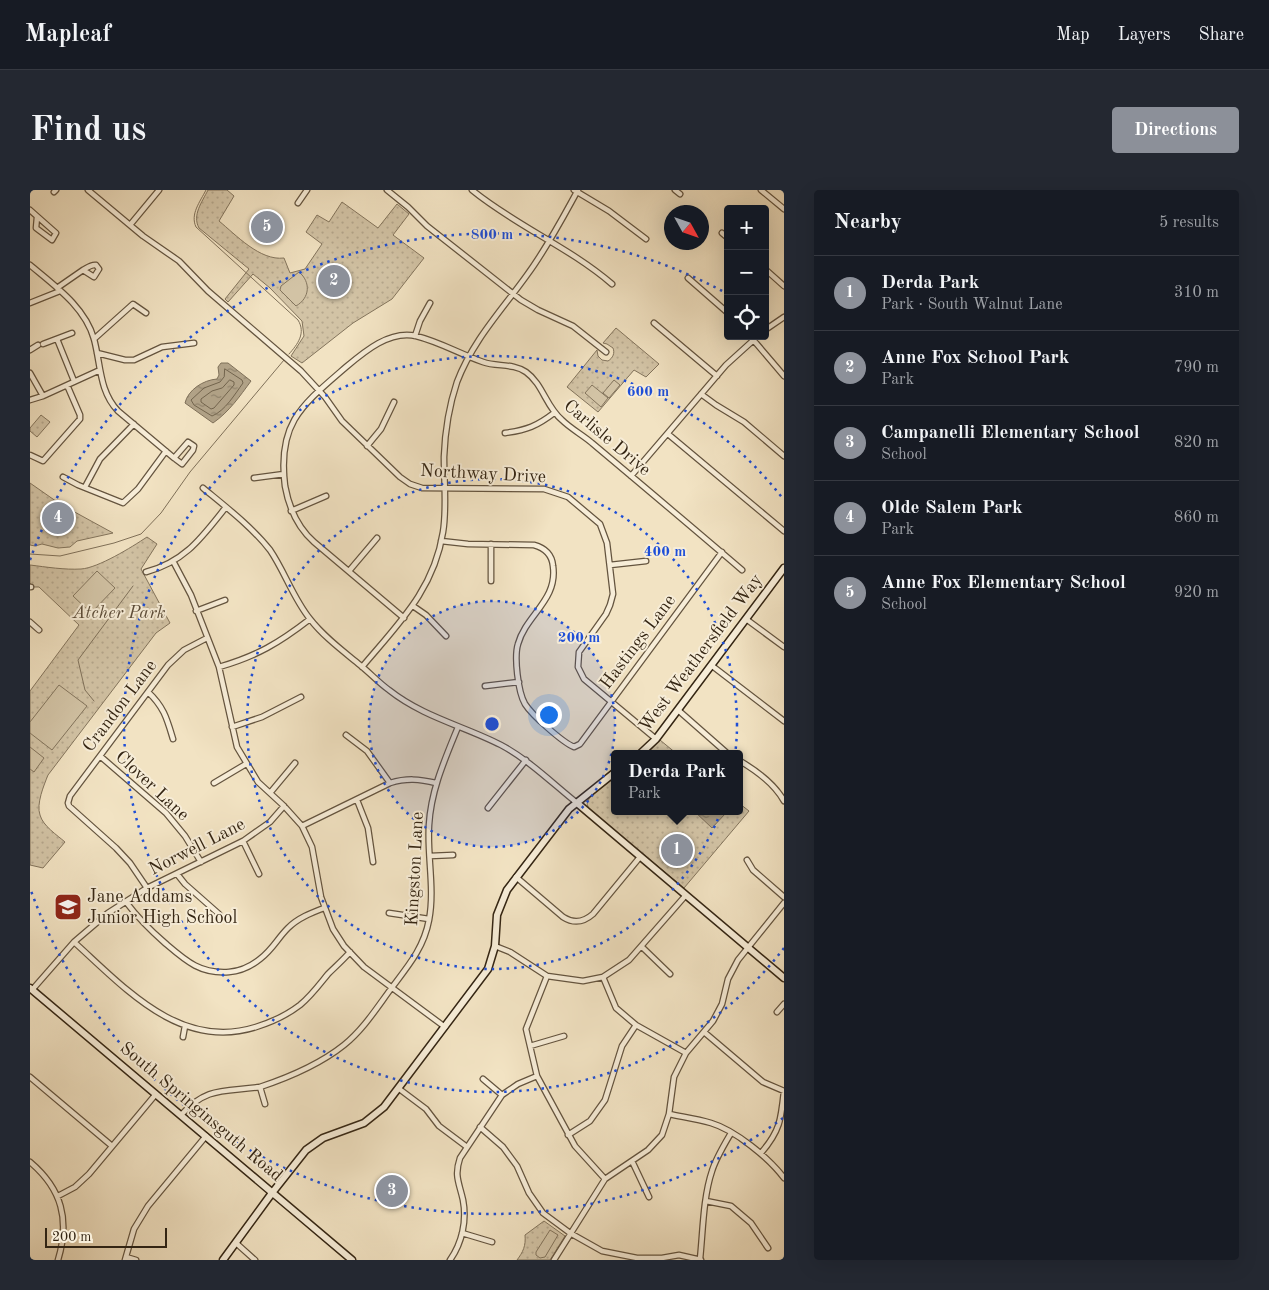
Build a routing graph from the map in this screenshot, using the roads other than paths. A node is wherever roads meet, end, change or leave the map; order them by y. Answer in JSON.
{"nodes":[{"id":1,"x":88,"y":190,"type":"edge"},
{"id":2,"x":159,"y":190,"type":"edge"},
{"id":3,"x":307,"y":190,"type":"edge"},
{"id":4,"x":387,"y":190,"type":"edge"},
{"id":5,"x":472,"y":190,"type":"edge"},
{"id":6,"x":675,"y":190,"type":"edge"},
{"id":7,"x":761,"y":190,"type":"edge"},
{"id":8,"x":576,"y":191,"type":"edge"},
{"id":9,"x":680,"y":194,"type":"dead end"},
{"id":10,"x":298,"y":203,"type":"dead end"},
{"id":11,"x":784,"y":209,"type":"edge"},
{"id":12,"x":30,"y":210,"type":"edge"},
{"id":13,"x":37,"y":217,"type":"junction"},
{"id":14,"x":130,"y":225,"type":"junction"},
{"id":15,"x":646,"y":239,"type":"dead end"},
{"id":16,"x":549,"y":241,"type":"junction"},
{"id":17,"x":30,"y":265,"type":"edge"},
{"id":18,"x":83,"y":270,"type":"dead end"},
{"id":19,"x":769,"y":273,"type":"edge"},
{"id":20,"x":688,"y":278,"type":"dead end"},
{"id":21,"x":612,"y":284,"type":"dead end"},
{"id":22,"x":784,"y":286,"type":"edge"},
{"id":23,"x":59,"y":289,"type":"junction"},
{"id":24,"x":513,"y":294,"type":"junction"},
{"id":25,"x":31,"y":302,"type":"edge"},
{"id":26,"x":430,"y":303,"type":"dead end"},
{"id":27,"x":724,"y":310,"type":"edge"},
{"id":28,"x":146,"y":313,"type":"dead end"},
{"id":29,"x":784,"y":317,"type":"edge"},
{"id":30,"x":654,"y":323,"type":"dead end"},
{"id":31,"x":769,"y":327,"type":"edge"},
{"id":32,"x":72,"y":333,"type":"dead end"},
{"id":33,"x":415,"y":336,"type":"junction"},
{"id":34,"x":57,"y":339,"type":"junction"},
{"id":35,"x":94,"y":339,"type":"junction"},
{"id":36,"x":751,"y":340,"type":"edge"},
{"id":37,"x":756,"y":340,"type":"edge"},
{"id":38,"x":194,"y":342,"type":"dead end"},
{"id":39,"x":30,"y":350,"type":"edge"},
{"id":40,"x":606,"y":352,"type":"dead end"},
{"id":41,"x":97,"y":353,"type":"junction"},
{"id":42,"x":469,"y":356,"type":"junction"},
{"id":43,"x":100,"y":370,"type":"junction"},
{"id":44,"x":30,"y":373,"type":"edge"},
{"id":45,"x":716,"y":376,"type":"junction"},
{"id":46,"x":784,"y":376,"type":"edge"},
{"id":47,"x":74,"y":381,"type":"junction"},
{"id":48,"x":67,"y":385,"type":"junction"},
{"id":49,"x":319,"y":390,"type":"junction"},
{"id":50,"x":701,"y":394,"type":"junction"},
{"id":51,"x":43,"y":396,"type":"junction"},
{"id":52,"x":30,"y":400,"type":"edge"},
{"id":53,"x":394,"y":402,"type":"dead end"},
{"id":54,"x":554,"y":413,"type":"junction"},
{"id":55,"x":134,"y":424,"type":"junction"},
{"id":56,"x":505,"y":433,"type":"dead end"},
{"id":57,"x":668,"y":434,"type":"junction"},
{"id":58,"x":368,"y":446,"type":"junction"},
{"id":59,"x":166,"y":451,"type":"junction"},
{"id":60,"x":30,"y":455,"type":"edge"},
{"id":61,"x":784,"y":456,"type":"edge"},
{"id":62,"x":174,"y":458,"type":"junction"},
{"id":63,"x":284,"y":474,"type":"junction"},
{"id":64,"x":632,"y":476,"type":"junction"},
{"id":65,"x":63,"y":477,"type":"dead end"},
{"id":66,"x":254,"y":478,"type":"dead end"},
{"id":67,"x":85,"y":487,"type":"junction"},
{"id":68,"x":203,"y":488,"type":"dead end"},
{"id":69,"x":444,"y":488,"type":"junction"},
{"id":70,"x":326,"y":496,"type":"dead end"},
{"id":71,"x":226,"y":507,"type":"junction"},
{"id":72,"x":291,"y":510,"type":"junction"},
{"id":73,"x":784,"y":531,"type":"edge"},
{"id":74,"x":376,"y":538,"type":"dead end"},
{"id":75,"x":442,"y":541,"type":"junction"},
{"id":76,"x":491,"y":544,"type":"junction"},
{"id":77,"x":722,"y":552,"type":"junction"},
{"id":78,"x":173,"y":561,"type":"junction"},
{"id":79,"x":646,"y":561,"type":"dead end"},
{"id":80,"x":610,"y":566,"type":"junction"},
{"id":81,"x":742,"y":570,"type":"dead end"},
{"id":82,"x":349,"y":571,"type":"junction"},
{"id":83,"x":146,"y":572,"type":"dead end"},
{"id":84,"x":783,"y":572,"type":"edge"},
{"id":85,"x":491,"y":581,"type":"dead end"},
{"id":86,"x":225,"y":600,"type":"dead end"},
{"id":87,"x":413,"y":606,"type":"junction"},
{"id":88,"x":196,"y":611,"type":"junction"},
{"id":89,"x":404,"y":618,"type":"junction"},
{"id":90,"x":746,"y":619,"type":"junction"},
{"id":91,"x":310,"y":620,"type":"junction"},
{"id":92,"x":30,"y":622,"type":"edge"},
{"id":93,"x":39,"y":630,"type":"dead end"},
{"id":94,"x":446,"y":636,"type":"dead end"},
{"id":95,"x":207,"y":638,"type":"junction"},
{"id":96,"x":784,"y":647,"type":"edge"},
{"id":97,"x":711,"y":665,"type":"junction"},
{"id":98,"x":218,"y":667,"type":"junction"},
{"id":99,"x":362,"y":667,"type":"junction"},
{"id":100,"x":519,"y":682,"type":"junction"},
{"id":101,"x":485,"y":686,"type":"dead end"},
{"id":102,"x":148,"y":692,"type":"junction"},
{"id":103,"x":300,"y":697,"type":"dead end"},
{"id":104,"x":611,"y":702,"type":"junction"},
{"id":105,"x":678,"y":710,"type":"junction"},
{"id":106,"x":784,"y":721,"type":"edge"},
{"id":107,"x":232,"y":727,"type":"junction"},
{"id":108,"x":458,"y":727,"type":"junction"},
{"id":109,"x":346,"y":735,"type":"dead end"},
{"id":110,"x":173,"y":739,"type":"dead end"},
{"id":111,"x":656,"y":739,"type":"junction"},
{"id":112,"x":644,"y":750,"type":"edge"},
{"id":113,"x":723,"y":750,"type":"edge"},
{"id":114,"x":100,"y":756,"type":"junction"},
{"id":115,"x":526,"y":760,"type":"junction"},
{"id":116,"x":295,"y":763,"type":"dead end"},
{"id":117,"x":743,"y":763,"type":"edge"},
{"id":118,"x":246,"y":764,"type":"junction"},
{"id":119,"x":611,"y":775,"type":"edge"},
{"id":120,"x":214,"y":783,"type":"dead end"},
{"id":121,"x":390,"y":783,"type":"junction"},
{"id":122,"x":436,"y":783,"type":"junction"},
{"id":123,"x":270,"y":793,"type":"junction"},
{"id":124,"x":357,"y":800,"type":"junction"},
{"id":125,"x":784,"y":801,"type":"edge"},
{"id":126,"x":576,"y":803,"type":"junction"},
{"id":127,"x":284,"y":806,"type":"junction"},
{"id":128,"x":488,"y":808,"type":"dead end"},
{"id":129,"x":302,"y":826,"type":"junction"},
{"id":130,"x":243,"y":841,"type":"junction"},
{"id":131,"x":430,"y":856,"type":"junction"},
{"id":132,"x":453,"y":856,"type":"dead end"},
{"id":133,"x":640,"y":857,"type":"junction"},
{"id":134,"x":747,"y":860,"type":"dead end"},
{"id":135,"x":200,"y":862,"type":"junction"},
{"id":136,"x":373,"y":862,"type":"dead end"},
{"id":137,"x":177,"y":874,"type":"junction"},
{"id":138,"x":259,"y":874,"type":"dead end"},
{"id":139,"x":516,"y":877,"type":"junction"},
{"id":140,"x":147,"y":888,"type":"junction"},
{"id":141,"x":686,"y":895,"type":"junction"},
{"id":142,"x":784,"y":897,"type":"edge"},
{"id":143,"x":126,"y":902,"type":"junction"},
{"id":144,"x":784,"y":903,"type":"edge"},
{"id":145,"x":324,"y":908,"type":"junction"},
{"id":146,"x":389,"y":913,"type":"dead end"},
{"id":147,"x":219,"y":914,"type":"dead end"},
{"id":148,"x":430,"y":919,"type":"junction"},
{"id":149,"x":74,"y":942,"type":"junction"},
{"id":150,"x":495,"y":946,"type":"junction"},
{"id":151,"x":642,"y":947,"type":"junction"},
{"id":152,"x":748,"y":947,"type":"junction"},
{"id":153,"x":350,"y":952,"type":"junction"},
{"id":154,"x":670,"y":974,"type":"dead end"},
{"id":155,"x":547,"y":976,"type":"junction"},
{"id":156,"x":603,"y":978,"type":"junction"},
{"id":157,"x":784,"y":978,"type":"edge"},
{"id":158,"x":391,"y":988,"type":"junction"},
{"id":159,"x":31,"y":989,"type":"edge"},
{"id":160,"x":784,"y":1004,"type":"edge"},
{"id":161,"x":777,"y":1012,"type":"dead end"},
{"id":162,"x":636,"y":1024,"type":"junction"},
{"id":163,"x":185,"y":1026,"type":"junction"},
{"id":164,"x":445,"y":1028,"type":"junction"},
{"id":165,"x":704,"y":1032,"type":"junction"},
{"id":166,"x":564,"y":1036,"type":"dead end"},
{"id":167,"x":183,"y":1037,"type":"dead end"},
{"id":168,"x":530,"y":1046,"type":"junction"},
{"id":169,"x":686,"y":1053,"type":"junction"},
{"id":170,"x":537,"y":1076,"type":"junction"},
{"id":171,"x":30,"y":1077,"type":"edge"},
{"id":172,"x":483,"y":1079,"type":"dead end"},
{"id":173,"x":260,"y":1087,"type":"junction"},
{"id":174,"x":398,"y":1088,"type":"junction"},
{"id":175,"x":784,"y":1091,"type":"edge"},
{"id":176,"x":156,"y":1094,"type":"junction"},
{"id":177,"x":502,"y":1095,"type":"junction"},
{"id":178,"x":265,"y":1104,"type":"dead end"},
{"id":179,"x":669,"y":1114,"type":"junction"},
{"id":180,"x":181,"y":1115,"type":"junction"},
{"id":181,"x":480,"y":1127,"type":"junction"},
{"id":182,"x":731,"y":1133,"type":"junction"},
{"id":183,"x":568,"y":1135,"type":"junction"},
{"id":184,"x":206,"y":1136,"type":"junction"},
{"id":185,"x":112,"y":1146,"type":"junction"},
{"id":186,"x":467,"y":1148,"type":"junction"},
{"id":187,"x":761,"y":1153,"type":"junction"},
{"id":188,"x":30,"y":1162,"type":"edge"},
{"id":189,"x":632,"y":1162,"type":"junction"},
{"id":190,"x":784,"y":1178,"type":"edge"},
{"id":191,"x":605,"y":1179,"type":"junction"},
{"id":192,"x":272,"y":1192,"type":"junction"},
{"id":193,"x":58,"y":1196,"type":"junction"},
{"id":194,"x":649,"y":1197,"type":"dead end"},
{"id":195,"x":706,"y":1201,"type":"junction"},
{"id":196,"x":462,"y":1233,"type":"junction"},
{"id":197,"x":570,"y":1233,"type":"junction"},
{"id":198,"x":492,"y":1242,"type":"dead end"},
{"id":199,"x":236,"y":1243,"type":"junction"},
{"id":200,"x":768,"y":1248,"type":"dead end"},
{"id":201,"x":125,"y":1258,"type":"edge"},
{"id":202,"x":662,"y":1259,"type":"edge"},
{"id":203,"x":58,"y":1260,"type":"edge"},
{"id":204,"x":136,"y":1260,"type":"edge"},
{"id":205,"x":224,"y":1260,"type":"edge"},
{"id":206,"x":255,"y":1260,"type":"edge"},
{"id":207,"x":352,"y":1260,"type":"edge"},
{"id":208,"x":450,"y":1260,"type":"edge"},
{"id":209,"x":554,"y":1260,"type":"edge"},
{"id":210,"x":701,"y":1260,"type":"edge"}],
"edges":[{"from":1,"to":14,"type":"street","name":"Northway Drive"},
{"from":2,"to":14,"type":"street"},
{"from":3,"to":10,"type":"street"},
{"from":4,"to":24,"type":"street"},
{"from":5,"to":16,"type":"street"},
{"from":6,"to":9,"type":"street"},
{"from":7,"to":11,"type":"street"},
{"from":8,"to":15,"type":"street"},
{"from":8,"to":16,"type":"street"},
{"from":12,"to":13,"type":"street"},
{"from":13,"to":13,"type":"street"},
{"from":14,"to":49,"type":"street","name":"Northway Drive"},
{"from":16,"to":21,"type":"street"},
{"from":16,"to":24,"type":"street"},
{"from":17,"to":23,"type":"street"},
{"from":18,"to":23,"type":"street"},
{"from":19,"to":22,"type":"street"},
{"from":20,"to":27,"type":"street"},
{"from":23,"to":25,"type":"street"},
{"from":23,"to":35,"type":"street"},
{"from":24,"to":40,"type":"street"},
{"from":24,"to":42,"type":"street"},
{"from":26,"to":33,"type":"street"},
{"from":28,"to":35,"type":"street"},
{"from":29,"to":31,"type":"street"},
{"from":30,"to":45,"type":"street"},
{"from":32,"to":34,"type":"street"},
{"from":33,"to":42,"type":"street","name":"Carlisle Drive"},
{"from":33,"to":49,"type":"street","name":"Carlisle Drive"},
{"from":34,"to":39,"type":"street"},
{"from":34,"to":47,"type":"street"},
{"from":35,"to":41,"type":"street"},
{"from":36,"to":45,"type":"street"},
{"from":37,"to":46,"type":"street"},
{"from":38,"to":41,"type":"street"},
{"from":41,"to":43,"type":"street"},
{"from":42,"to":54,"type":"street","name":"Carlisle Drive"},
{"from":42,"to":69,"type":"street"},
{"from":43,"to":47,"type":"street"},
{"from":43,"to":55,"type":"street"},
{"from":44,"to":51,"type":"street"},
{"from":45,"to":50,"type":"street"},
{"from":47,"to":48,"type":"street"},
{"from":48,"to":51,"type":"street"},
{"from":48,"to":60,"type":"street"},
{"from":49,"to":58,"type":"street","name":"Northway Drive"},
{"from":49,"to":63,"type":"street","name":"Carlisle Drive"},
{"from":50,"to":57,"type":"street"},
{"from":50,"to":61,"type":"street"},
{"from":51,"to":52,"type":"street"},
{"from":53,"to":58,"type":"street"},
{"from":54,"to":56,"type":"street"},
{"from":54,"to":64,"type":"street","name":"Carlisle Drive"},
{"from":55,"to":59,"type":"street"},
{"from":55,"to":67,"type":"street"},
{"from":57,"to":64,"type":"street"},
{"from":57,"to":73,"type":"street"},
{"from":58,"to":69,"type":"street","name":"Northway Drive"},
{"from":59,"to":62,"type":"street"},
{"from":59,"to":67,"type":"street"},
{"from":62,"to":62,"type":"street"},
{"from":63,"to":66,"type":"street"},
{"from":63,"to":72,"type":"street","name":"Carlisle Drive"},
{"from":64,"to":77,"type":"street","name":"Carlisle Drive"},
{"from":65,"to":67,"type":"street"},
{"from":68,"to":71,"type":"street"},
{"from":69,"to":75,"type":"street"},
{"from":69,"to":80,"type":"street","name":"Northway Drive"},
{"from":70,"to":72,"type":"street"},
{"from":71,"to":78,"type":"street"},
{"from":71,"to":91,"type":"street"},
{"from":72,"to":82,"type":"street"},
{"from":74,"to":82,"type":"street"},
{"from":75,"to":76,"type":"street"},
{"from":75,"to":87,"type":"street"},
{"from":76,"to":85,"type":"street"},
{"from":76,"to":100,"type":"street"},
{"from":77,"to":81,"type":"street","name":"Carlisle Drive"},
{"from":77,"to":104,"type":"street","name":"Hastings Lane"},
{"from":78,"to":83,"type":"street"},
{"from":78,"to":88,"type":"street"},
{"from":79,"to":80,"type":"street"},
{"from":80,"to":104,"type":"street","name":"Northway Drive"},
{"from":82,"to":89,"type":"street"},
{"from":84,"to":90,"type":"street","name":"West Weathersfield Way"},
{"from":86,"to":88,"type":"street"},
{"from":87,"to":89,"type":"street"},
{"from":87,"to":94,"type":"street"},
{"from":88,"to":95,"type":"street"},
{"from":89,"to":99,"type":"street"},
{"from":90,"to":96,"type":"street"},
{"from":90,"to":97,"type":"street","name":"West Weathersfield Way"},
{"from":91,"to":98,"type":"street"},
{"from":91,"to":99,"type":"street"},
{"from":92,"to":93,"type":"street"},
{"from":95,"to":98,"type":"street"},
{"from":95,"to":102,"type":"street","name":"Crandon Lane"},
{"from":97,"to":105,"type":"street","name":"West Weathersfield Way"},
{"from":97,"to":106,"type":"street"},
{"from":98,"to":107,"type":"street"},
{"from":99,"to":108,"type":"street"},
{"from":100,"to":101,"type":"street"},
{"from":100,"to":104,"type":"street","name":"Hastings Lane"},
{"from":102,"to":110,"type":"street"},
{"from":102,"to":114,"type":"street","name":"Crandon Lane"},
{"from":103,"to":107,"type":"street"},
{"from":104,"to":111,"type":"street","name":"Northway Drive"},
{"from":105,"to":111,"type":"street","name":"West Weathersfield Way"},
{"from":105,"to":113,"type":"street"},
{"from":107,"to":118,"type":"street"},
{"from":108,"to":115,"type":"street"},
{"from":108,"to":122,"type":"street","name":"Kingston Lane"},
{"from":109,"to":121,"type":"street"},
{"from":111,"to":112,"type":"street","name":"West Weathersfield Way"},
{"from":114,"to":135,"type":"street","name":"Clover Lane"},
{"from":114,"to":140,"type":"street","name":"Crandon Lane"},
{"from":115,"to":126,"type":"street"},
{"from":115,"to":128,"type":"street"},
{"from":116,"to":123,"type":"street"},
{"from":117,"to":125,"type":"street"},
{"from":118,"to":120,"type":"street"},
{"from":118,"to":123,"type":"street"},
{"from":119,"to":126,"type":"street"},
{"from":121,"to":122,"type":"street"},
{"from":121,"to":124,"type":"street"},
{"from":122,"to":131,"type":"street","name":"Kingston Lane"},
{"from":123,"to":127,"type":"street"},
{"from":124,"to":129,"type":"street"},
{"from":124,"to":136,"type":"street"},
{"from":126,"to":133,"type":"street"},
{"from":126,"to":139,"type":"street"},
{"from":127,"to":129,"type":"street"},
{"from":127,"to":130,"type":"street","name":"Norwell Lane"},
{"from":129,"to":145,"type":"street"},
{"from":130,"to":135,"type":"street","name":"Norwell Lane"},
{"from":130,"to":138,"type":"street"},
{"from":131,"to":132,"type":"street"},
{"from":131,"to":148,"type":"street","name":"Kingston Lane"},
{"from":133,"to":139,"type":"street"},
{"from":133,"to":141,"type":"street"},
{"from":134,"to":142,"type":"street"},
{"from":135,"to":137,"type":"street","name":"Norwell Lane"},
{"from":137,"to":140,"type":"street","name":"Norwell Lane"},
{"from":137,"to":147,"type":"street"},
{"from":139,"to":150,"type":"street"},
{"from":140,"to":143,"type":"street","name":"Norwell Lane"},
{"from":141,"to":151,"type":"street"},
{"from":141,"to":152,"type":"street"},
{"from":143,"to":145,"type":"street"},
{"from":143,"to":149,"type":"street","name":"Norwell Lane"},
{"from":144,"to":152,"type":"street"},
{"from":145,"to":153,"type":"street"},
{"from":146,"to":148,"type":"street"},
{"from":148,"to":158,"type":"street","name":"Kingston Lane"},
{"from":149,"to":159,"type":"street","name":"Norwell Lane"},
{"from":149,"to":163,"type":"street"},
{"from":150,"to":155,"type":"street"},
{"from":150,"to":164,"type":"street"},
{"from":151,"to":154,"type":"street"},
{"from":151,"to":156,"type":"street"},
{"from":152,"to":157,"type":"street"},
{"from":152,"to":165,"type":"street"},
{"from":153,"to":158,"type":"street"},
{"from":153,"to":163,"type":"street"},
{"from":155,"to":156,"type":"street"},
{"from":155,"to":168,"type":"street"},
{"from":156,"to":162,"type":"street"},
{"from":158,"to":164,"type":"street"},
{"from":158,"to":173,"type":"street","name":"Kingston Lane"},
{"from":159,"to":176,"type":"street","name":"South Springinsguth Road"},
{"from":160,"to":161,"type":"street"},
{"from":162,"to":169,"type":"street"},
{"from":162,"to":183,"type":"street"},
{"from":163,"to":167,"type":"street"},
{"from":164,"to":174,"type":"street"},
{"from":165,"to":169,"type":"street"},
{"from":165,"to":175,"type":"street"},
{"from":166,"to":168,"type":"street"},
{"from":168,"to":170,"type":"street"},
{"from":169,"to":179,"type":"street"},
{"from":170,"to":177,"type":"street"},
{"from":170,"to":183,"type":"street"},
{"from":171,"to":185,"type":"street"},
{"from":172,"to":177,"type":"street"},
{"from":173,"to":178,"type":"street"},
{"from":173,"to":180,"type":"street","name":"Kingston Lane"},
{"from":174,"to":186,"type":"street"},
{"from":174,"to":192,"type":"street"},
{"from":175,"to":187,"type":"street"},
{"from":176,"to":180,"type":"street","name":"South Springinsguth Road"},
{"from":176,"to":185,"type":"street"},
{"from":177,"to":181,"type":"street"},
{"from":179,"to":182,"type":"street"},
{"from":179,"to":189,"type":"street"},
{"from":180,"to":184,"type":"street","name":"South Springinsguth Road"},
{"from":181,"to":186,"type":"street"},
{"from":181,"to":197,"type":"street"},
{"from":182,"to":187,"type":"street"},
{"from":182,"to":195,"type":"street"},
{"from":183,"to":191,"type":"street"},
{"from":184,"to":192,"type":"street","name":"South Springinsguth Road"},
{"from":184,"to":201,"type":"street"},
{"from":185,"to":193,"type":"street"},
{"from":186,"to":196,"type":"street"},
{"from":187,"to":190,"type":"street"},
{"from":188,"to":193,"type":"street"},
{"from":189,"to":191,"type":"street"},
{"from":189,"to":194,"type":"street"},
{"from":191,"to":197,"type":"street"},
{"from":192,"to":199,"type":"street"},
{"from":192,"to":207,"type":"street","name":"South Springinsguth Road"},
{"from":193,"to":203,"type":"street"},
{"from":195,"to":200,"type":"street"},
{"from":195,"to":210,"type":"street"},
{"from":196,"to":198,"type":"street"},
{"from":196,"to":208,"type":"street"},
{"from":197,"to":202,"type":"street"},
{"from":197,"to":209,"type":"street"},
{"from":199,"to":205,"type":"street"},
{"from":199,"to":206,"type":"street"},
{"from":201,"to":204,"type":"street"},
{"from":202,"to":210,"type":"street"}]}
